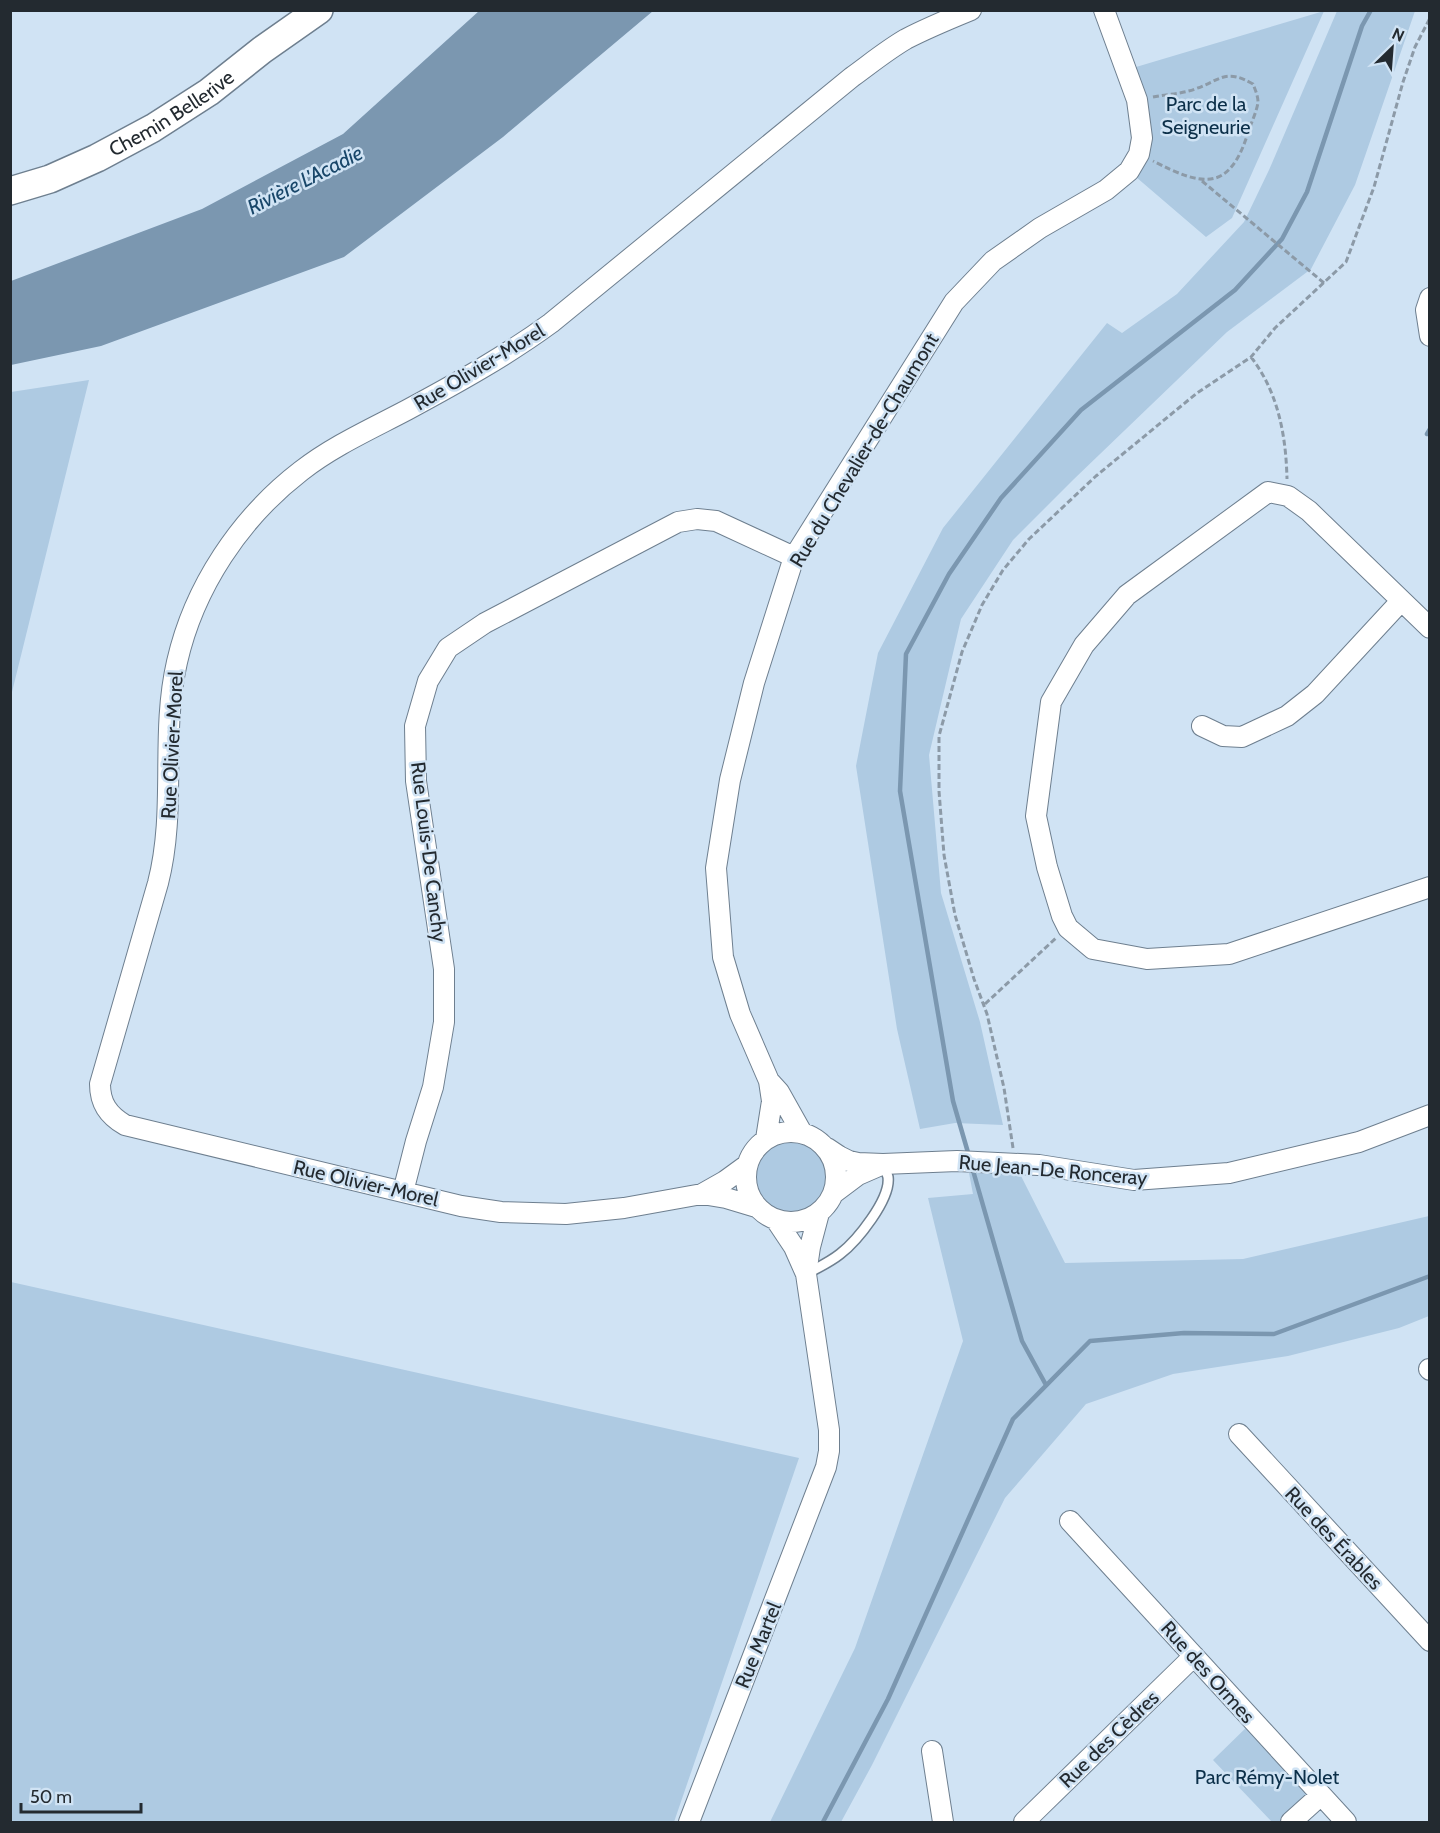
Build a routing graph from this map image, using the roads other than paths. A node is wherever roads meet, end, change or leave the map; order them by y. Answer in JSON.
{"nodes":[{"id":1,"x":318,"y":10,"type":"edge"},
{"id":2,"x":971,"y":10,"type":"edge"},
{"id":3,"x":1104,"y":10,"type":"edge"},
{"id":4,"x":10,"y":191,"type":"edge"},
{"id":5,"x":1430,"y":298,"type":"edge"},
{"id":6,"x":1430,"y":336,"type":"edge"},
{"id":7,"x":794,"y":557,"type":"junction"},
{"id":8,"x":1401,"y":601,"type":"junction"},
{"id":9,"x":1430,"y":628,"type":"edge"},
{"id":10,"x":1202,"y":726,"type":"dead end"},
{"id":11,"x":1430,"y":887,"type":"edge"},
{"id":12,"x":769,"y":1081,"type":"junction"},
{"id":13,"x":1430,"y":1116,"type":"edge"},
{"id":14,"x":802,"y":1133,"type":"junction"},
{"id":15,"x":766,"y":1139,"type":"junction"},
{"id":16,"x":827,"y":1148,"type":"junction"},
{"id":17,"x":883,"y":1164,"type":"junction"},
{"id":18,"x":747,"y":1165,"type":"junction"},
{"id":19,"x":403,"y":1192,"type":"junction"},
{"id":20,"x":834,"y":1193,"type":"junction"},
{"id":21,"x":702,"y":1194,"type":"junction"},
{"id":22,"x":756,"y":1206,"type":"junction"},
{"id":23,"x":819,"y":1213,"type":"junction"},
{"id":24,"x":776,"y":1220,"type":"junction"},
{"id":25,"x":806,"y":1274,"type":"junction"},
{"id":26,"x":1239,"y":1434,"type":"dead end"},
{"id":27,"x":1070,"y":1521,"type":"dead end"},
{"id":28,"x":1430,"y":1641,"type":"edge"},
{"id":29,"x":1194,"y":1656,"type":"junction"},
{"id":30,"x":932,"y":1750,"type":"dead end"},
{"id":31,"x":1321,"y":1795,"type":"junction"},
{"id":32,"x":689,"y":1822,"type":"edge"},
{"id":33,"x":943,"y":1822,"type":"edge"},
{"id":34,"x":1024,"y":1822,"type":"edge"},
{"id":35,"x":1291,"y":1822,"type":"edge"},
{"id":36,"x":1346,"y":1822,"type":"edge"}],
"edges":[{"from":1,"to":4,"type":"main road","name":"Chemin Bellerive"},
{"from":2,"to":19,"type":"street","name":"Rue Olivier-Morel"},
{"from":3,"to":7,"type":"street","name":"Rue du Chevalier-de-Chaumont"},
{"from":5,"to":6,"type":"street"},
{"from":7,"to":12,"type":"street","name":"Rue du Chevalier-de-Chaumont"},
{"from":7,"to":19,"type":"street","name":"Rue Louis-De Canchy"},
{"from":8,"to":9,"type":"street"},
{"from":8,"to":10,"type":"street"},
{"from":8,"to":11,"type":"street"},
{"from":12,"to":14,"type":"street","name":"Rue du Chevalier-de-Chaumont"},
{"from":12,"to":15,"type":"street","name":"Rue du Chevalier-de-Chaumont"},
{"from":13,"to":17,"type":"street","name":"Rue Jean-De Ronceray"},
{"from":14,"to":15,"type":"street"},
{"from":14,"to":16,"type":"street"},
{"from":15,"to":18,"type":"street"},
{"from":16,"to":17,"type":"street","name":"Rue Jean-De Ronceray"},
{"from":16,"to":20,"type":"street"},
{"from":17,"to":20,"type":"street","name":"Rue Jean-De Ronceray"},
{"from":17,"to":25,"type":"lane"},
{"from":18,"to":21,"type":"street","name":"Rue Olivier-Morel"},
{"from":18,"to":22,"type":"street"},
{"from":19,"to":21,"type":"street","name":"Rue Olivier-Morel"},
{"from":20,"to":23,"type":"street"},
{"from":21,"to":22,"type":"street","name":"Rue Olivier-Morel"},
{"from":22,"to":24,"type":"street"},
{"from":23,"to":24,"type":"street"},
{"from":23,"to":25,"type":"street"},
{"from":24,"to":25,"type":"street"},
{"from":25,"to":32,"type":"street","name":"Rue Martel"},
{"from":26,"to":28,"type":"street","name":"Rue des Érables"},
{"from":27,"to":29,"type":"street","name":"Rue des Ormes"},
{"from":29,"to":31,"type":"street","name":"Rue des Ormes"},
{"from":29,"to":34,"type":"street","name":"Rue des Cèdres"},
{"from":30,"to":33,"type":"street"},
{"from":31,"to":35,"type":"street"},
{"from":31,"to":36,"type":"street","name":"Rue des Ormes"}]}
